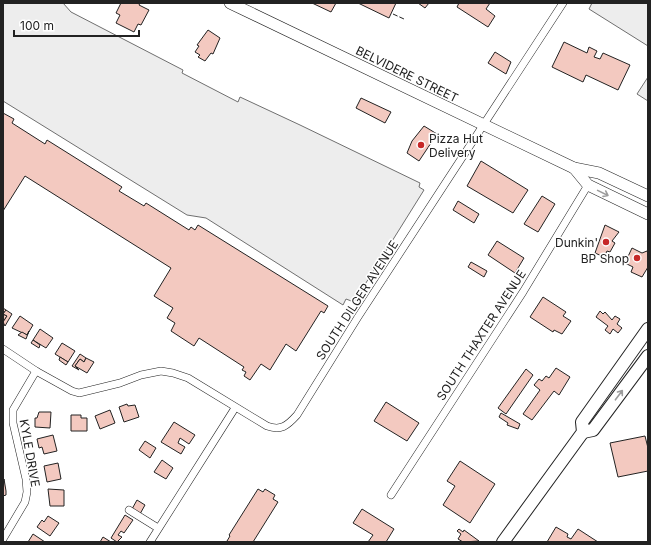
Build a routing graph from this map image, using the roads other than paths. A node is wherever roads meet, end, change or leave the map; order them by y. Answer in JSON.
{"nodes":[{"id":1,"x":230,"y":3,"type":"edge"},
{"id":2,"x":563,"y":3,"type":"edge"},
{"id":3,"x":484,"y":125,"type":"junction"},
{"id":4,"x":574,"y":168,"type":"junction"},
{"id":5,"x":588,"y":185,"type":"junction"},
{"id":6,"x":648,"y":196,"type":"edge"},
{"id":7,"x":648,"y":214,"type":"edge"},
{"id":8,"x":648,"y":329,"type":"edge"},
{"id":9,"x":3,"y":349,"type":"edge"},
{"id":10,"x":648,"y":356,"type":"edge"},
{"id":11,"x":36,"y":371,"type":"junction"},
{"id":12,"x":235,"y":408,"type":"junction"},
{"id":13,"x":583,"y":432,"type":"junction"},
{"id":14,"x":391,"y":495,"type":"dead end"},
{"id":15,"x":129,"y":510,"type":"dead end"},
{"id":16,"x":158,"y":528,"type":"junction"},
{"id":17,"x":3,"y":539,"type":"edge"},
{"id":18,"x":150,"y":542,"type":"edge"},
{"id":19,"x":503,"y":542,"type":"edge"}],
"edges":[{"from":1,"to":3,"type":"main road","name":"BELVIDERE STREET"},
{"from":2,"to":3,"type":"street","name":"SOUTH DILGER AVENUE"},
{"from":3,"to":4,"type":"main road","name":"BELVIDERE STREET"},
{"from":3,"to":12,"type":"street","name":"SOUTH DILGER AVENUE"},
{"from":4,"to":5,"type":"main road","name":"BELVIDERE STREET"},
{"from":4,"to":6,"type":"main road","name":"BELVIDERE STREET"},
{"from":5,"to":7,"type":"main road","name":"BELVIDERE STREET","one_way":true},
{"from":5,"to":14,"type":"street","name":"SOUTH THAXTER AVENUE"},
{"from":8,"to":13,"type":"main road"},
{"from":9,"to":11,"type":"street"},
{"from":13,"to":10,"type":"main road","one_way":true},
{"from":11,"to":12,"type":"street"},
{"from":11,"to":17,"type":"street","name":"KYLE DRIVE"},
{"from":12,"to":16,"type":"street"},
{"from":13,"to":19,"type":"main road"},
{"from":15,"to":16,"type":"street"},
{"from":16,"to":18,"type":"street"}]}
